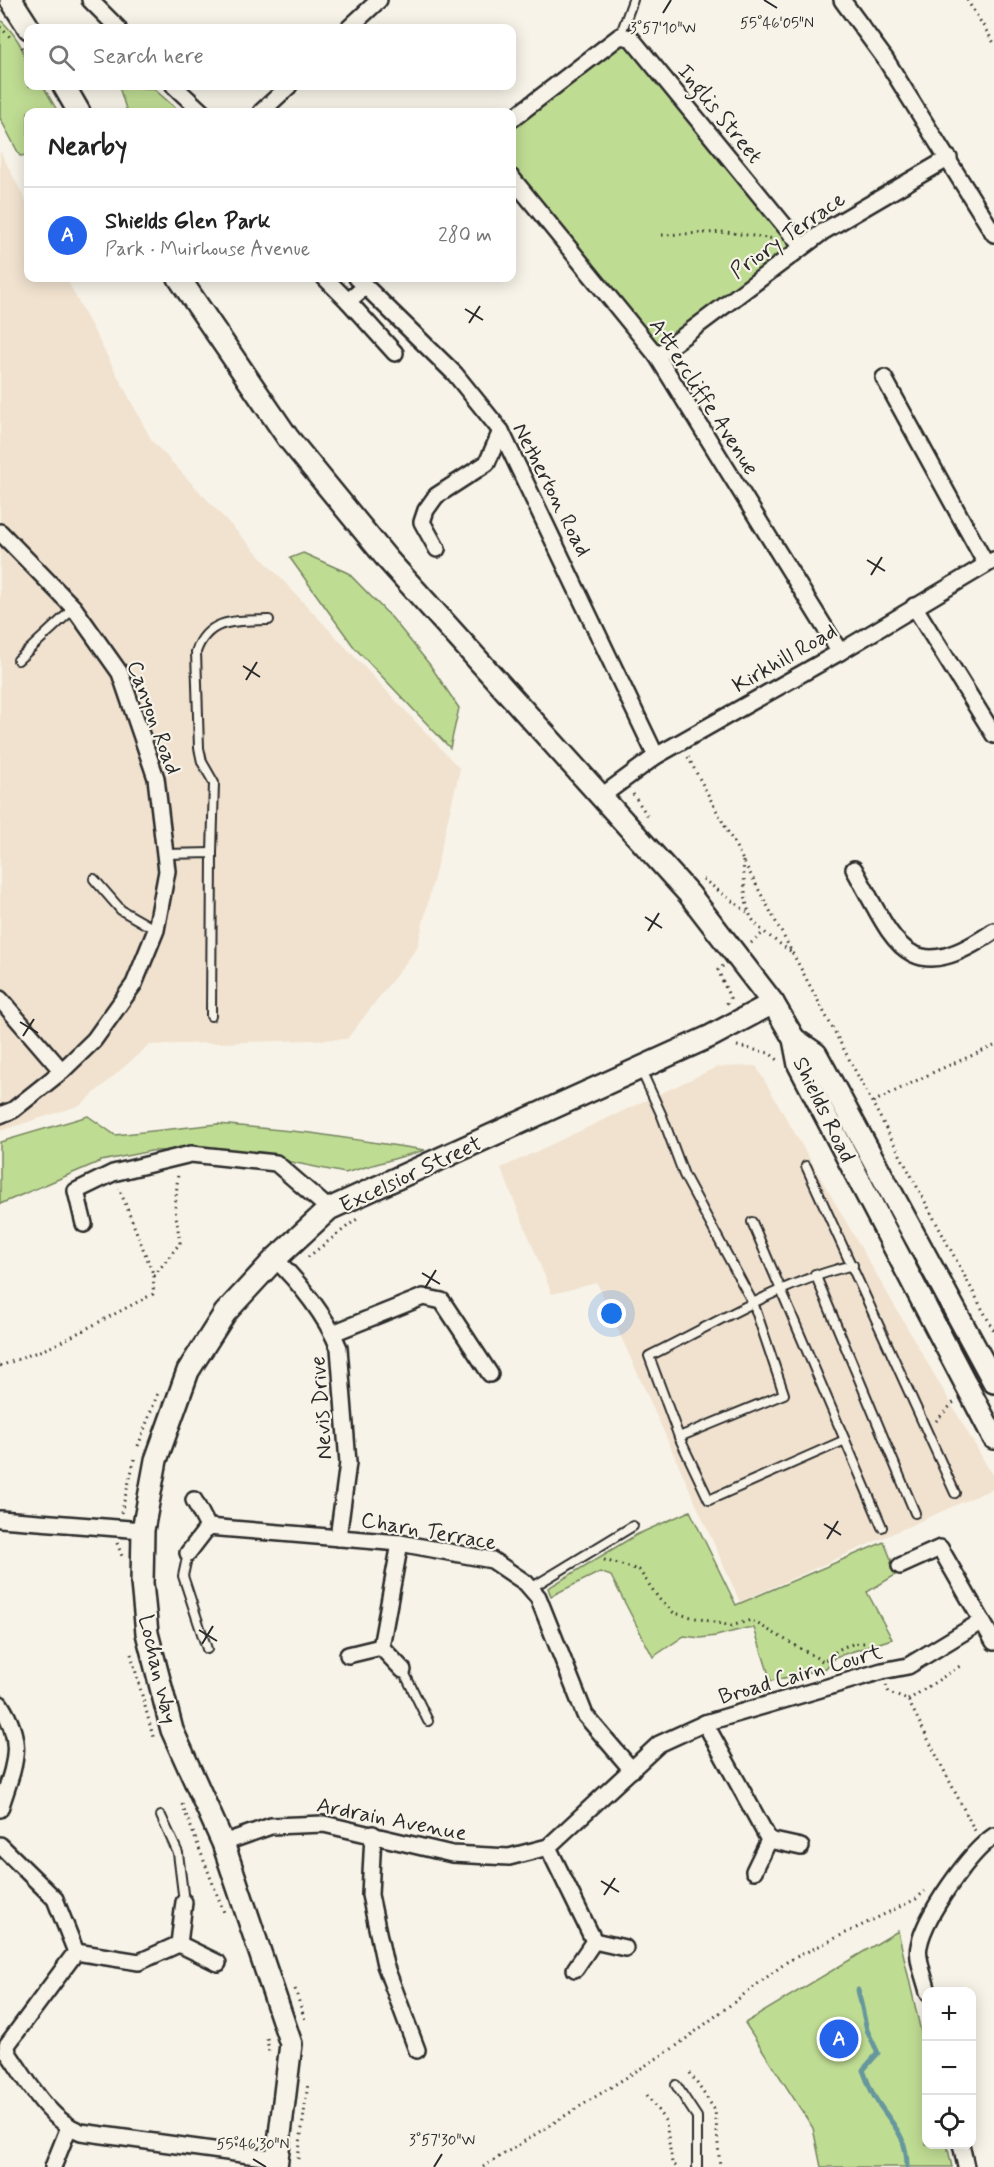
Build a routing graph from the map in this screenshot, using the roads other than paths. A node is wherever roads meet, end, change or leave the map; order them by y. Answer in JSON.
{"nodes":[{"id":1,"x":11,"y":0,"type":"edge"},
{"id":2,"x":90,"y":0,"type":"edge"},
{"id":3,"x":379,"y":0,"type":"edge"},
{"id":4,"x":633,"y":0,"type":"edge"},
{"id":5,"x":842,"y":0,"type":"edge"},
{"id":6,"x":26,"y":24,"type":"edge"},
{"id":7,"x":114,"y":24,"type":"edge"},
{"id":8,"x":353,"y":24,"type":"edge"},
{"id":9,"x":620,"y":36,"type":"junction"},
{"id":10,"x":66,"y":90,"type":"edge"},
{"id":11,"x":178,"y":90,"type":"edge"},
{"id":12,"x":285,"y":90,"type":"edge"},
{"id":13,"x":77,"y":108,"type":"edge"},
{"id":14,"x":198,"y":108,"type":"edge"},
{"id":15,"x":265,"y":108,"type":"edge"},
{"id":16,"x":516,"y":116,"type":"edge"},
{"id":17,"x":949,"y":158,"type":"junction"},
{"id":18,"x":516,"y":183,"type":"edge"},
{"id":19,"x":994,"y":234,"type":"edge"},
{"id":20,"x":798,"y":242,"type":"junction"},
{"id":21,"x":182,"y":282,"type":"edge"},
{"id":22,"x":329,"y":282,"type":"edge"},
{"id":23,"x":361,"y":282,"type":"edge"},
{"id":24,"x":348,"y":301,"type":"junction"},
{"id":25,"x":395,"y":352,"type":"dead end"},
{"id":26,"x":657,"y":356,"type":"junction"},
{"id":27,"x":884,"y":378,"type":"dead end"},
{"id":28,"x":501,"y":431,"type":"junction"},
{"id":29,"x":0,"y":532,"type":"edge"},
{"id":30,"x":437,"y":549,"type":"dead end"},
{"id":31,"x":990,"y":562,"type":"edge"},
{"id":32,"x":914,"y":606,"type":"junction"},
{"id":33,"x":74,"y":608,"type":"junction"},
{"id":34,"x":270,"y":620,"type":"dead end"},
{"id":35,"x":840,"y":652,"type":"junction"},
{"id":36,"x":18,"y":660,"type":"dead end"},
{"id":37,"x":994,"y":735,"type":"edge"},
{"id":38,"x":656,"y":756,"type":"junction"},
{"id":39,"x":599,"y":798,"type":"junction"},
{"id":40,"x":165,"y":854,"type":"junction"},
{"id":41,"x":212,"y":854,"type":"junction"},
{"id":42,"x":854,"y":869,"type":"dead end"},
{"id":43,"x":94,"y":879,"type":"dead end"},
{"id":44,"x":156,"y":930,"type":"junction"},
{"id":45,"x":994,"y":931,"type":"edge"},
{"id":46,"x":0,"y":999,"type":"edge"},
{"id":47,"x":773,"y":1003,"type":"junction"},
{"id":48,"x":211,"y":1016,"type":"dead end"},
{"id":49,"x":794,"y":1039,"type":"junction"},
{"id":50,"x":640,"y":1068,"type":"junction"},
{"id":51,"x":62,"y":1071,"type":"junction"},
{"id":52,"x":7,"y":1113,"type":"edge"},
{"id":53,"x":806,"y":1166,"type":"dead end"},
{"id":54,"x":329,"y":1209,"type":"junction"},
{"id":55,"x":752,"y":1222,"type":"dead end"},
{"id":56,"x":84,"y":1224,"type":"dead end"},
{"id":57,"x":853,"y":1265,"type":"junction"},
{"id":58,"x":283,"y":1266,"type":"junction"},
{"id":59,"x":815,"y":1274,"type":"junction"},
{"id":60,"x":782,"y":1291,"type":"junction"},
{"id":61,"x":754,"y":1305,"type":"junction"},
{"id":62,"x":333,"y":1333,"type":"junction"},
{"id":63,"x":490,"y":1374,"type":"dead end"},
{"id":64,"x":994,"y":1382,"type":"edge"},
{"id":65,"x":679,"y":1437,"type":"junction"},
{"id":66,"x":994,"y":1438,"type":"edge"},
{"id":67,"x":845,"y":1440,"type":"junction"},
{"id":68,"x":955,"y":1493,"type":"dead end"},
{"id":69,"x":194,"y":1500,"type":"dead end"},
{"id":70,"x":915,"y":1513,"type":"dead end"},
{"id":71,"x":0,"y":1519,"type":"edge"},
{"id":72,"x":633,"y":1526,"type":"dead end"},
{"id":73,"x":208,"y":1527,"type":"junction"},
{"id":74,"x":882,"y":1527,"type":"dead end"},
{"id":75,"x":143,"y":1530,"type":"junction"},
{"id":76,"x":338,"y":1538,"type":"junction"},
{"id":77,"x":400,"y":1543,"type":"junction"},
{"id":78,"x":188,"y":1553,"type":"joint"},
{"id":79,"x":900,"y":1566,"type":"dead end"},
{"id":80,"x":531,"y":1588,"type":"junction"},
{"id":81,"x":982,"y":1621,"type":"junction"},
{"id":82,"x":994,"y":1642,"type":"edge"},
{"id":83,"x":381,"y":1647,"type":"junction"},
{"id":84,"x":207,"y":1649,"type":"dead end"},
{"id":85,"x":348,"y":1655,"type":"dead end"},
{"id":86,"x":403,"y":1670,"type":"joint"},
{"id":87,"x":0,"y":1704,"type":"edge"},
{"id":88,"x":428,"y":1721,"type":"dead end"},
{"id":89,"x":705,"y":1723,"type":"junction"},
{"id":90,"x":632,"y":1770,"type":"junction"},
{"id":91,"x":0,"y":1809,"type":"edge"},
{"id":92,"x":161,"y":1816,"type":"dead end"},
{"id":93,"x":373,"y":1834,"type":"junction"},
{"id":94,"x":770,"y":1840,"type":"junction"},
{"id":95,"x":988,"y":1840,"type":"edge"},
{"id":96,"x":223,"y":1843,"type":"junction"},
{"id":97,"x":0,"y":1845,"type":"edge"},
{"id":98,"x":548,"y":1847,"type":"junction"},
{"id":99,"x":801,"y":1847,"type":"dead end"},
{"id":100,"x":754,"y":1871,"type":"dead end"},
{"id":101,"x":184,"y":1902,"type":"joint"},
{"id":102,"x":594,"y":1941,"type":"junction"},
{"id":103,"x":179,"y":1944,"type":"junction"},
{"id":104,"x":625,"y":1948,"type":"dead end"},
{"id":105,"x":76,"y":1952,"type":"junction"},
{"id":106,"x":218,"y":1963,"type":"dead end"},
{"id":107,"x":575,"y":1969,"type":"dead end"},
{"id":108,"x":927,"y":1987,"type":"edge"},
{"id":109,"x":417,"y":2050,"type":"dead end"},
{"id":110,"x":676,"y":2085,"type":"dead end"},
{"id":111,"x":69,"y":2127,"type":"junction"},
{"id":112,"x":962,"y":2149,"type":"edge"},
{"id":113,"x":277,"y":2163,"type":"edge"},
{"id":114,"x":53,"y":2167,"type":"edge"},
{"id":115,"x":697,"y":2167,"type":"edge"},
{"id":116,"x":966,"y":2167,"type":"edge"}],
"edges":[{"from":1,"to":6,"type":"main road"},
{"from":2,"to":7,"type":"street"},
{"from":3,"to":8,"type":"street"},
{"from":4,"to":9,"type":"lane"},
{"from":5,"to":17,"type":"street"},
{"from":9,"to":16,"type":"street"},
{"from":9,"to":20,"type":"street","name":"Inglis Street"},
{"from":10,"to":13,"type":"main road"},
{"from":11,"to":14,"type":"street"},
{"from":12,"to":15,"type":"street"},
{"from":17,"to":19,"type":"street"},
{"from":17,"to":20,"type":"street","name":"Priory Terrace"},
{"from":18,"to":26,"type":"street","name":"Attercliffe Avenue"},
{"from":20,"to":26,"type":"street","name":"Priory Terrace"},
{"from":21,"to":39,"type":"main road"},
{"from":22,"to":24,"type":"street"},
{"from":23,"to":24,"type":"street"},
{"from":23,"to":28,"type":"street","name":"Netherton Road"},
{"from":24,"to":25,"type":"street"},
{"from":26,"to":35,"type":"street","name":"Attercliffe Avenue"},
{"from":27,"to":31,"type":"street"},
{"from":28,"to":30,"type":"street"},
{"from":28,"to":38,"type":"street","name":"Netherton Road"},
{"from":29,"to":33,"type":"street","name":"Canyon Road"},
{"from":31,"to":32,"type":"street","name":"Kirkhill Road"},
{"from":32,"to":35,"type":"street","name":"Kirkhill Road"},
{"from":32,"to":37,"type":"street"},
{"from":33,"to":36,"type":"lane"},
{"from":33,"to":40,"type":"street","name":"Canyon Road"},
{"from":34,"to":41,"type":"lane"},
{"from":35,"to":38,"type":"street","name":"Kirkhill Road"},
{"from":38,"to":39,"type":"street","name":"Kirkhill Road"},
{"from":39,"to":47,"type":"main road"},
{"from":40,"to":41,"type":"lane"},
{"from":40,"to":44,"type":"street","name":"Canyon Road"},
{"from":41,"to":48,"type":"lane"},
{"from":42,"to":45,"type":"street"},
{"from":43,"to":44,"type":"lane"},
{"from":44,"to":51,"type":"street","name":"Canyon Road"},
{"from":46,"to":51,"type":"street"},
{"from":47,"to":49,"type":"main road"},
{"from":47,"to":50,"type":"main road","name":"Excelsior Street"},
{"from":49,"to":64,"type":"main road","name":"Shields Road"},
{"from":49,"to":66,"type":"main road","name":"Shields Road"},
{"from":50,"to":54,"type":"main road","name":"Excelsior Street"},
{"from":50,"to":61,"type":"lane"},
{"from":51,"to":52,"type":"street","name":"Canyon Road"},
{"from":53,"to":57,"type":"lane"},
{"from":54,"to":56,"type":"street","name":"Excelsior Street"},
{"from":54,"to":58,"type":"main road","name":"Lochan Way"},
{"from":55,"to":60,"type":"lane"},
{"from":57,"to":59,"type":"lane"},
{"from":57,"to":68,"type":"lane"},
{"from":58,"to":62,"type":"street","name":"Nevis Drive"},
{"from":58,"to":75,"type":"main road","name":"Lochan Way"},
{"from":59,"to":60,"type":"lane"},
{"from":59,"to":70,"type":"lane"},
{"from":60,"to":61,"type":"lane"},
{"from":60,"to":67,"type":"lane"},
{"from":61,"to":65,"type":"lane"},
{"from":61,"to":65,"type":"lane"},
{"from":62,"to":63,"type":"street"},
{"from":62,"to":76,"type":"street","name":"Nevis Drive"},
{"from":65,"to":67,"type":"lane"},
{"from":67,"to":74,"type":"lane"},
{"from":69,"to":73,"type":"street"},
{"from":71,"to":75,"type":"street"},
{"from":72,"to":80,"type":"lane"},
{"from":73,"to":76,"type":"street","name":"Charn Terrace"},
{"from":73,"to":78,"type":"street"},
{"from":75,"to":96,"type":"main road","name":"Lochan Way"},
{"from":76,"to":77,"type":"street","name":"Charn Terrace"},
{"from":77,"to":80,"type":"street","name":"Charn Terrace"},
{"from":77,"to":83,"type":"street"},
{"from":78,"to":84,"type":"lane"},
{"from":79,"to":81,"type":"street"},
{"from":80,"to":90,"type":"street","name":"Charn Terrace"},
{"from":81,"to":82,"type":"street"},
{"from":81,"to":89,"type":"street","name":"Broad Cairn Court"},
{"from":83,"to":85,"type":"street"},
{"from":83,"to":86,"type":"street"},
{"from":86,"to":88,"type":"lane"},
{"from":87,"to":91,"type":"street"},
{"from":89,"to":90,"type":"street","name":"Broad Cairn Court"},
{"from":89,"to":94,"type":"street"},
{"from":90,"to":98,"type":"street","name":"Ardrain Avenue"},
{"from":92,"to":101,"type":"lane"},
{"from":93,"to":96,"type":"street","name":"Ardrain Avenue"},
{"from":93,"to":98,"type":"street","name":"Ardrain Avenue"},
{"from":93,"to":109,"type":"street"},
{"from":94,"to":99,"type":"street"},
{"from":94,"to":100,"type":"street"},
{"from":95,"to":108,"type":"street"},
{"from":96,"to":113,"type":"main road","name":"Lochan Way"},
{"from":97,"to":105,"type":"street"},
{"from":98,"to":102,"type":"street"},
{"from":101,"to":103,"type":"street"},
{"from":102,"to":104,"type":"street"},
{"from":102,"to":107,"type":"street"},
{"from":103,"to":105,"type":"street"},
{"from":103,"to":106,"type":"street"},
{"from":105,"to":111,"type":"street"},
{"from":110,"to":115,"type":"lane"},
{"from":111,"to":113,"type":"street"},
{"from":111,"to":114,"type":"street"},
{"from":112,"to":116,"type":"street"}]}
